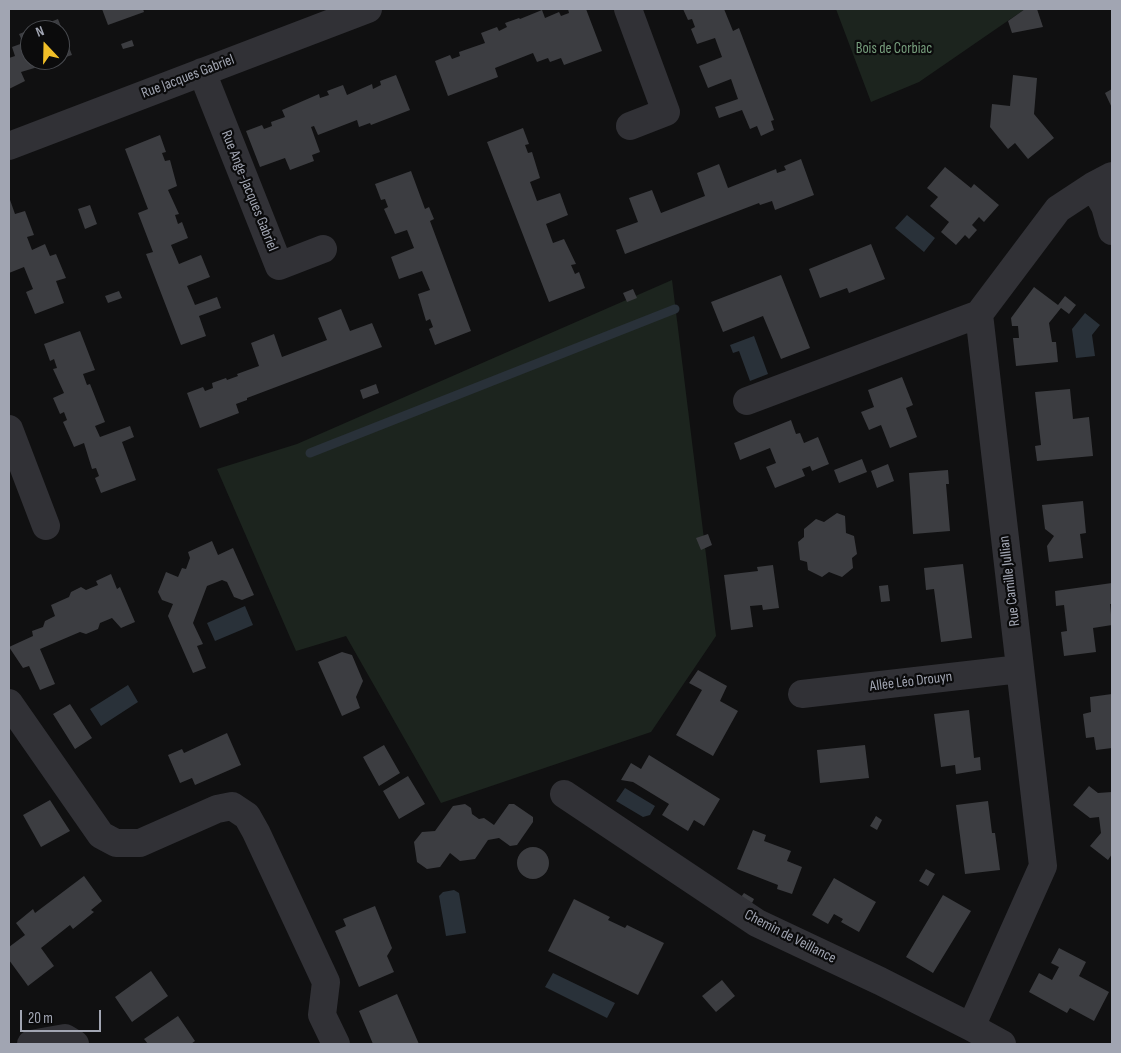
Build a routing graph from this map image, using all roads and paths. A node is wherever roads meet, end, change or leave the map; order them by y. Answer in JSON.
{"nodes":[{"id":1,"x":368,"y":9,"type":"edge"},
{"id":2,"x":628,"y":9,"type":"edge"},
{"id":3,"x":202,"y":72,"type":"junction"},
{"id":4,"x":630,"y":126,"type":"dead end"},
{"id":5,"x":9,"y":146,"type":"edge"},
{"id":6,"x":1102,"y":181,"type":"edge"},
{"id":7,"x":1112,"y":231,"type":"edge"},
{"id":8,"x":323,"y":249,"type":"dead end"},
{"id":9,"x":979,"y":314,"type":"junction"},
{"id":10,"x":747,"y":401,"type":"dead end"},
{"id":11,"x":9,"y":429,"type":"edge"},
{"id":12,"x":46,"y":526,"type":"dead end"},
{"id":13,"x":1020,"y":669,"type":"junction"},
{"id":14,"x":802,"y":694,"type":"dead end"},
{"id":15,"x":9,"y":703,"type":"edge"},
{"id":16,"x":564,"y":794,"type":"dead end"},
{"id":17,"x":971,"y":1027,"type":"junction"},
{"id":18,"x":31,"y":1044,"type":"edge"},
{"id":19,"x":76,"y":1044,"type":"edge"},
{"id":20,"x":336,"y":1044,"type":"edge"},
{"id":21,"x":1002,"y":1044,"type":"edge"}],
"edges":[{"from":1,"to":3,"type":"street","name":"Rue Jacques Gabriel"},
{"from":2,"to":4,"type":"street"},
{"from":3,"to":5,"type":"street","name":"Rue Jacques Gabriel"},
{"from":3,"to":8,"type":"street","name":"Rue Ange-Jacques Gabriel"},
{"from":6,"to":7,"type":"street"},
{"from":6,"to":9,"type":"street"},
{"from":9,"to":10,"type":"street"},
{"from":9,"to":13,"type":"street","name":"Rue Camille Jullian"},
{"from":11,"to":12,"type":"street"},
{"from":13,"to":14,"type":"street","name":"Allée Léo Drouyn"},
{"from":13,"to":17,"type":"street","name":"Rue Camille Jullian"},
{"from":15,"to":20,"type":"street"},
{"from":16,"to":17,"type":"street","name":"Chemin de Veillance"},
{"from":17,"to":21,"type":"street","name":"Chemin de Veillance"},
{"from":18,"to":19,"type":"street"}]}
